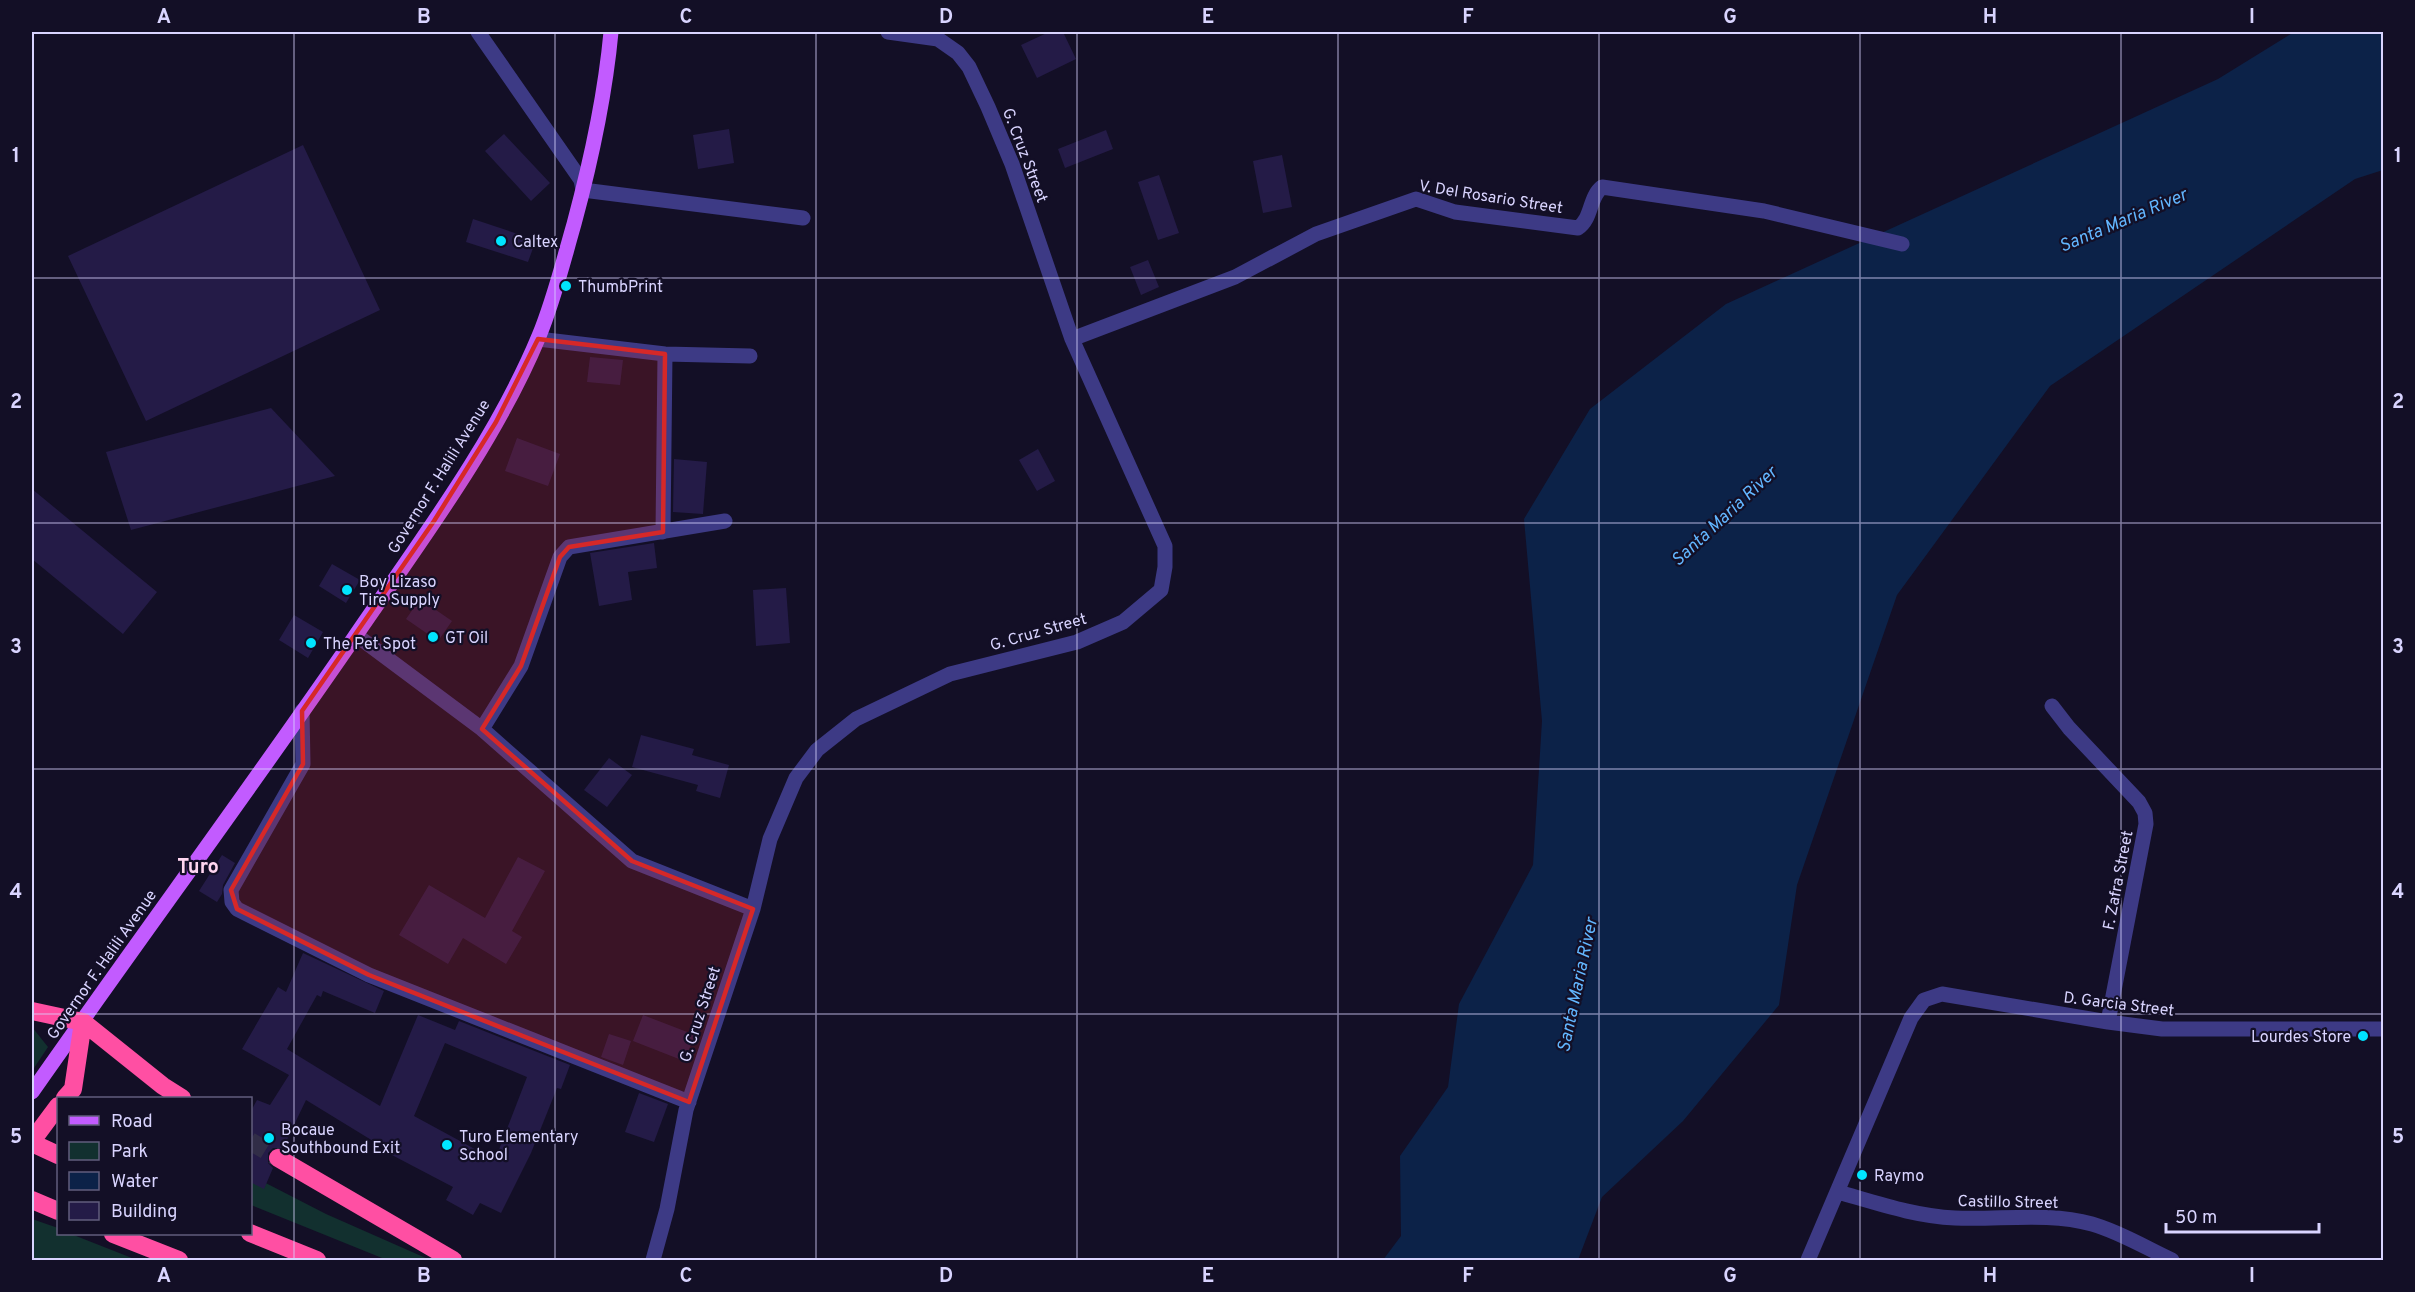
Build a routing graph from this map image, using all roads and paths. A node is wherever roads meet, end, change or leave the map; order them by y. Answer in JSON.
{"nodes":[{"id":1,"x":478,"y":32,"type":"edge"},
{"id":2,"x":611,"y":32,"type":"edge"},
{"id":3,"x":888,"y":32,"type":"edge"},
{"id":4,"x":584,"y":190,"type":"junction"},
{"id":5,"x":803,"y":218,"type":"dead end"},
{"id":6,"x":1902,"y":244,"type":"dead end"},
{"id":7,"x":538,"y":339,"type":"junction"},
{"id":8,"x":1072,"y":339,"type":"junction"},
{"id":9,"x":665,"y":354,"type":"junction"},
{"id":10,"x":750,"y":356,"type":"dead end"},
{"id":11,"x":725,"y":521,"type":"dead end"},
{"id":12,"x":663,"y":532,"type":"junction"},
{"id":13,"x":356,"y":635,"type":"junction"},
{"id":14,"x":2052,"y":706,"type":"dead end"},
{"id":15,"x":302,"y":711,"type":"junction"},
{"id":16,"x":482,"y":729,"type":"junction"},
{"id":17,"x":753,"y":909,"type":"junction"},
{"id":18,"x":32,"y":1011,"type":"edge"},
{"id":19,"x":83,"y":1022,"type":"junction"},
{"id":20,"x":2108,"y":1023,"type":"junction"},
{"id":21,"x":2384,"y":1029,"type":"edge"},
{"id":22,"x":32,"y":1092,"type":"edge"},
{"id":23,"x":66,"y":1097,"type":"edge"},
{"id":24,"x":180,"y":1097,"type":"edge"},
{"id":25,"x":688,"y":1102,"type":"junction"},
{"id":26,"x":57,"y":1107,"type":"edge"},
{"id":27,"x":35,"y":1137,"type":"edge"},
{"id":28,"x":57,"y":1154,"type":"edge"},
{"id":29,"x":278,"y":1158,"type":"tunnel mouth"},
{"id":30,"x":1838,"y":1192,"type":"junction"},
{"id":31,"x":32,"y":1200,"type":"edge"},
{"id":32,"x":57,"y":1211,"type":"edge"},
{"id":33,"x":252,"y":1234,"type":"edge"},
{"id":34,"x":118,"y":1235,"type":"edge"},
{"id":35,"x":179,"y":1260,"type":"edge"},
{"id":36,"x":317,"y":1260,"type":"edge"},
{"id":37,"x":453,"y":1260,"type":"edge"},
{"id":38,"x":653,"y":1260,"type":"edge"},
{"id":39,"x":1808,"y":1260,"type":"edge"},
{"id":40,"x":2172,"y":1260,"type":"edge"}],
"edges":[{"from":1,"to":4,"type":"street"},
{"from":2,"to":4,"type":"main road","name":"Governor F. Halili Avenue"},
{"from":3,"to":8,"type":"street","name":"G. Cruz Street"},
{"from":4,"to":5,"type":"street"},
{"from":4,"to":7,"type":"main road","name":"Governor F. Halili Avenue"},
{"from":6,"to":8,"type":"street","name":"V. Del Rosario Street"},
{"from":7,"to":9,"type":"street"},
{"from":7,"to":13,"type":"main road","name":"Governor F. Halili Avenue"},
{"from":8,"to":17,"type":"street","name":"G. Cruz Street"},
{"from":9,"to":10,"type":"street"},
{"from":9,"to":12,"type":"street"},
{"from":11,"to":12,"type":"street"},
{"from":12,"to":16,"type":"street"},
{"from":13,"to":15,"type":"main road","name":"Governor F. Halili Avenue"},
{"from":13,"to":16,"type":"street"},
{"from":14,"to":20,"type":"street","name":"F. Zafra Street"},
{"from":15,"to":19,"type":"main road","name":"Governor F. Halili Avenue"},
{"from":15,"to":25,"type":"street"},
{"from":16,"to":17,"type":"street"},
{"from":17,"to":25,"type":"street","name":"G. Cruz Street"},
{"from":18,"to":19,"type":"highway"},
{"from":19,"to":22,"type":"main road","name":"Governor F. Halili Avenue"},
{"from":19,"to":23,"type":"highway"},
{"from":19,"to":24,"type":"highway"},
{"from":20,"to":21,"type":"street","name":"D. Garcia Street"},
{"from":20,"to":30,"type":"street","name":"D. Garcia Street"},
{"from":25,"to":38,"type":"street","name":"G. Cruz Street"},
{"from":26,"to":27,"type":"highway"},
{"from":27,"to":28,"type":"highway"},
{"from":29,"to":37,"type":"highway"},
{"from":30,"to":39,"type":"street"},
{"from":30,"to":40,"type":"street","name":"Castillo Street"},
{"from":31,"to":32,"type":"highway"},
{"from":33,"to":36,"type":"highway"},
{"from":34,"to":35,"type":"highway"}]}
